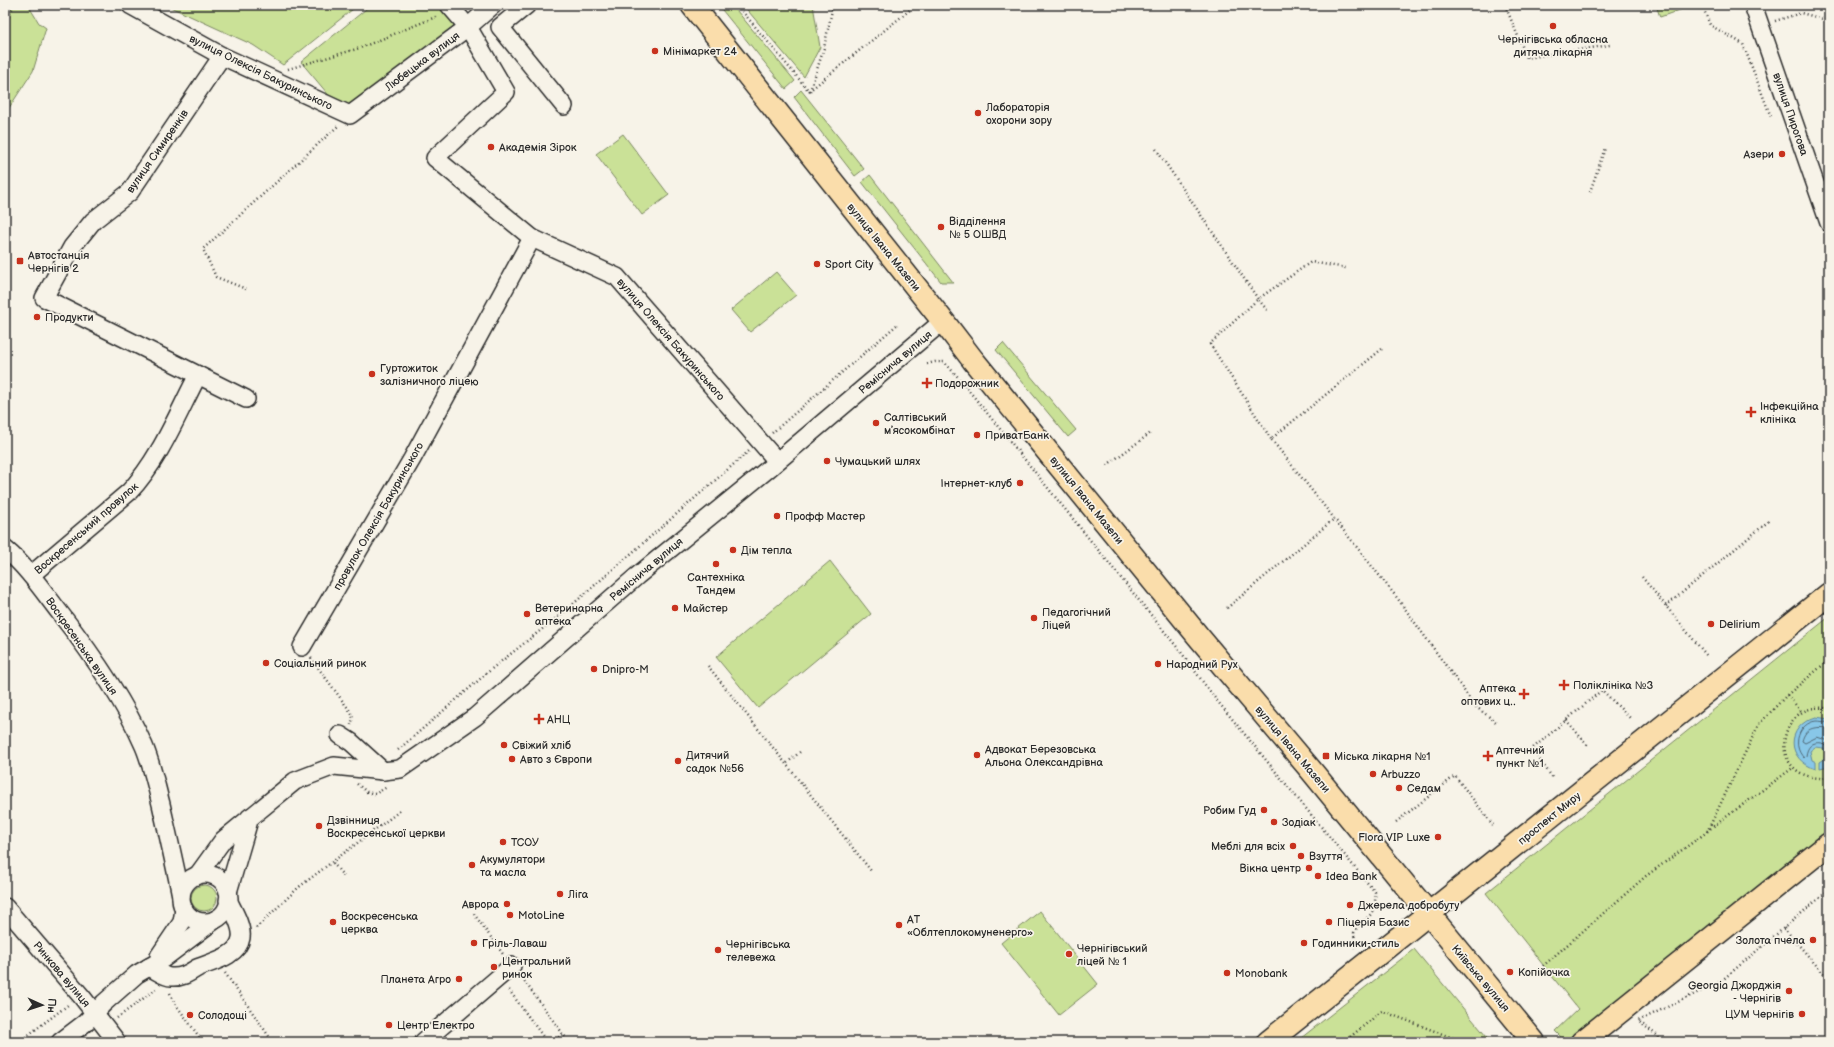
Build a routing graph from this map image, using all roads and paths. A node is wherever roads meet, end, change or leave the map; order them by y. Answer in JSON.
{"nodes":[{"id":1,"x":14,"y":5,"type":"edge"},
{"id":2,"x":130,"y":5,"type":"edge"},
{"id":3,"x":494,"y":5,"type":"edge"},
{"id":4,"x":527,"y":5,"type":"edge"},
{"id":5,"x":692,"y":5,"type":"edge"},
{"id":6,"x":737,"y":5,"type":"edge"},
{"id":7,"x":833,"y":5,"type":"edge"},
{"id":8,"x":916,"y":5,"type":"edge"},
{"id":9,"x":1505,"y":5,"type":"edge"},
{"id":10,"x":1702,"y":5,"type":"edge"},
{"id":11,"x":1753,"y":5,"type":"edge"},
{"id":12,"x":458,"y":16,"type":"edge"},
{"id":13,"x":1823,"y":19,"type":"dead end"},
{"id":14,"x":1772,"y":22,"type":"dead end"},
{"id":15,"x":5,"y":24,"type":"edge"},
{"id":16,"x":1610,"y":45,"type":"dead end"},
{"id":17,"x":222,"y":56,"type":"junction"},
{"id":18,"x":265,"y":76,"type":"junction"},
{"id":19,"x":809,"y":92,"type":"junction"},
{"id":20,"x":564,"y":106,"type":"dead end"},
{"id":21,"x":350,"y":115,"type":"junction"},
{"id":22,"x":1771,"y":116,"type":"dead end"},
{"id":23,"x":1605,"y":148,"type":"dead end"},
{"id":24,"x":1156,"y":149,"type":"dead end"},
{"id":25,"x":1590,"y":192,"type":"dead end"},
{"id":26,"x":1829,"y":222,"type":"edge"},
{"id":27,"x":532,"y":238,"type":"junction"},
{"id":28,"x":1346,"y":268,"type":"dead end"},
{"id":29,"x":246,"y":290,"type":"dead end"},
{"id":30,"x":1258,"y":299,"type":"junction"},
{"id":31,"x":1267,"y":310,"type":"dead end"},
{"id":32,"x":943,"y":320,"type":"junction"},
{"id":33,"x":898,"y":323,"type":"dead end"},
{"id":34,"x":1382,"y":350,"type":"dead end"},
{"id":35,"x":927,"y":364,"type":"dead end"},
{"id":36,"x":198,"y":375,"type":"junction"},
{"id":37,"x":246,"y":399,"type":"dead end"},
{"id":38,"x":1152,"y":432,"type":"dead end"},
{"id":39,"x":1271,"y":439,"type":"junction"},
{"id":40,"x":761,"y":442,"type":"junction"},
{"id":41,"x":777,"y":461,"type":"junction"},
{"id":42,"x":1107,"y":465,"type":"dead end"},
{"id":43,"x":1334,"y":519,"type":"junction"},
{"id":44,"x":1770,"y":520,"type":"dead end"},
{"id":45,"x":5,"y":549,"type":"edge"},
{"id":46,"x":31,"y":575,"type":"junction"},
{"id":47,"x":1642,"y":577,"type":"dead end"},
{"id":48,"x":1829,"y":594,"type":"edge"},
{"id":49,"x":1666,"y":606,"type":"junction"},
{"id":50,"x":1227,"y":608,"type":"dead end"},
{"id":51,"x":302,"y":647,"type":"joint"},
{"id":52,"x":1707,"y":656,"type":"dead end"},
{"id":53,"x":1829,"y":660,"type":"edge"},
{"id":54,"x":708,"y":666,"type":"dead end"},
{"id":55,"x":1787,"y":694,"type":"junction"},
{"id":56,"x":1829,"y":709,"type":"edge"},
{"id":57,"x":1802,"y":712,"type":"junction"},
{"id":58,"x":1630,"y":718,"type":"dead end"},
{"id":59,"x":1566,"y":720,"type":"junction"},
{"id":60,"x":1496,"y":722,"type":"dead end"},
{"id":61,"x":340,"y":735,"type":"joint"},
{"id":62,"x":769,"y":741,"type":"junction"},
{"id":63,"x":766,"y":745,"type":"dead end"},
{"id":64,"x":1589,"y":747,"type":"dead end"},
{"id":65,"x":800,"y":752,"type":"dead end"},
{"id":66,"x":787,"y":763,"type":"junction"},
{"id":67,"x":1794,"y":767,"type":"junction"},
{"id":68,"x":400,"y":769,"type":"junction"},
{"id":69,"x":1829,"y":776,"type":"edge"},
{"id":70,"x":1552,"y":777,"type":"dead end"},
{"id":71,"x":386,"y":779,"type":"junction"},
{"id":72,"x":354,"y":782,"type":"dead end"},
{"id":73,"x":402,"y":810,"type":"dead end"},
{"id":74,"x":250,"y":817,"type":"junction"},
{"id":75,"x":1396,"y":822,"type":"dead end"},
{"id":76,"x":1493,"y":825,"type":"dead end"},
{"id":77,"x":1707,"y":832,"type":"junction"},
{"id":78,"x":1829,"y":844,"type":"edge"},
{"id":79,"x":333,"y":863,"type":"junction"},
{"id":80,"x":176,"y":867,"type":"junction"},
{"id":81,"x":872,"y":872,"type":"dead end"},
{"id":82,"x":193,"y":878,"type":"junction"},
{"id":83,"x":345,"y":878,"type":"dead end"},
{"id":84,"x":1829,"y":890,"type":"edge"},
{"id":85,"x":228,"y":896,"type":"junction"},
{"id":86,"x":182,"y":903,"type":"junction"},
{"id":87,"x":5,"y":907,"type":"edge"},
{"id":88,"x":1428,"y":914,"type":"junction"},
{"id":89,"x":216,"y":919,"type":"junction"},
{"id":90,"x":258,"y":926,"type":"dead end"},
{"id":91,"x":1784,"y":928,"type":"junction"},
{"id":92,"x":1357,"y":949,"type":"dead end"},
{"id":93,"x":512,"y":966,"type":"dead end"},
{"id":94,"x":1543,"y":966,"type":"dead end"},
{"id":95,"x":149,"y":967,"type":"junction"},
{"id":96,"x":223,"y":967,"type":"dead end"},
{"id":97,"x":500,"y":978,"type":"junction"},
{"id":98,"x":1829,"y":980,"type":"edge"},
{"id":99,"x":166,"y":981,"type":"junction"},
{"id":100,"x":69,"y":1004,"type":"dead end"},
{"id":101,"x":95,"y":1013,"type":"junction"},
{"id":102,"x":124,"y":1013,"type":"dead end"},
{"id":103,"x":563,"y":1034,"type":"dead end"},
{"id":104,"x":19,"y":1042,"type":"edge"},
{"id":105,"x":60,"y":1042,"type":"edge"},
{"id":106,"x":117,"y":1042,"type":"edge"},
{"id":107,"x":203,"y":1042,"type":"edge"},
{"id":108,"x":273,"y":1042,"type":"edge"},
{"id":109,"x":423,"y":1042,"type":"edge"},
{"id":110,"x":547,"y":1042,"type":"edge"},
{"id":111,"x":552,"y":1042,"type":"edge"},
{"id":112,"x":1268,"y":1042,"type":"edge"},
{"id":113,"x":1344,"y":1042,"type":"edge"},
{"id":114,"x":1450,"y":1042,"type":"edge"},
{"id":115,"x":1534,"y":1042,"type":"edge"},
{"id":116,"x":1582,"y":1042,"type":"edge"},
{"id":117,"x":1660,"y":1042,"type":"edge"}],
"edges":[{"from":1,"to":15,"type":"path"},
{"from":2,"to":17,"type":"street","name":"вулиця Олексія Бакуринського"},
{"from":3,"to":12,"type":"street","name":"Любецька вулиця"},
{"from":4,"to":20,"type":"street"},
{"from":5,"to":32,"type":"main road","name":"вулиця Івана Мазепи"},
{"from":6,"to":19,"type":"path"},
{"from":7,"to":19,"type":"path"},
{"from":8,"to":19,"type":"path"},
{"from":9,"to":16,"type":"path"},
{"from":10,"to":22,"type":"path"},
{"from":11,"to":26,"type":"street","name":"вулиця Пирогова"},
{"from":12,"to":18,"type":"path"},
{"from":12,"to":21,"type":"street","name":"Любецька вулиця"},
{"from":12,"to":27,"type":"street","name":"вулиця Олексія Бакуринського"},
{"from":13,"to":14,"type":"path"},
{"from":17,"to":18,"type":"street","name":"вулиця Олексія Бакуринського"},
{"from":17,"to":36,"type":"street","name":"вулиця Симиренків"},
{"from":18,"to":21,"type":"street","name":"вулиця Олексія Бакуринського"},
{"from":21,"to":29,"type":"path"},
{"from":23,"to":25,"type":"path"},
{"from":24,"to":30,"type":"path"},
{"from":27,"to":40,"type":"street","name":"вулиця Олексія Бакуринського"},
{"from":27,"to":51,"type":"street","name":"провулок Олексія Бакуринського"},
{"from":28,"to":30,"type":"path"},
{"from":30,"to":31,"type":"path"},
{"from":30,"to":39,"type":"path"},
{"from":32,"to":41,"type":"street","name":"Реміснича вулиця"},
{"from":32,"to":88,"type":"main road","name":"вулиця Івана Мазепи"},
{"from":33,"to":40,"type":"path"},
{"from":34,"to":39,"type":"path"},
{"from":35,"to":92,"type":"path"},
{"from":36,"to":37,"type":"street"},
{"from":36,"to":46,"type":"street","name":"Воскресенський провулок"},
{"from":38,"to":42,"type":"path"},
{"from":39,"to":43,"type":"path"},
{"from":40,"to":41,"type":"street","name":"вулиця Олексія Бакуринського"},
{"from":40,"to":68,"type":"path"},
{"from":41,"to":68,"type":"street","name":"Реміснича вулиця"},
{"from":43,"to":50,"type":"path"},
{"from":43,"to":60,"type":"path"},
{"from":44,"to":49,"type":"path"},
{"from":45,"to":46,"type":"street","name":"Воскресенська вулиця"},
{"from":46,"to":80,"type":"street","name":"Воскресенська вулиця"},
{"from":47,"to":49,"type":"path"},
{"from":48,"to":88,"type":"main road","name":"проспект Миру"},
{"from":49,"to":52,"type":"path"},
{"from":51,"to":61,"type":"path"},
{"from":53,"to":55,"type":"path"},
{"from":54,"to":62,"type":"path"},
{"from":55,"to":57,"type":"path"},
{"from":55,"to":77,"type":"path"},
{"from":56,"to":57,"type":"path"},
{"from":57,"to":67,"type":"path"},
{"from":58,"to":59,"type":"path"},
{"from":59,"to":64,"type":"path"},
{"from":59,"to":70,"type":"path"},
{"from":61,"to":71,"type":"street"},
{"from":62,"to":63,"type":"path"},
{"from":62,"to":66,"type":"path"},
{"from":65,"to":66,"type":"path"},
{"from":66,"to":81,"type":"path"},
{"from":67,"to":69,"type":"path"},
{"from":67,"to":77,"type":"path"},
{"from":68,"to":71,"type":"street","name":"Реміснича вулиця"},
{"from":71,"to":72,"type":"path"},
{"from":71,"to":74,"type":"street","name":"Реміснича вулиця"},
{"from":73,"to":79,"type":"path"},
{"from":74,"to":82,"type":"street","name":"Реміснича вулиця"},
{"from":74,"to":85,"type":"street","name":"Реміснича вулиця"},
{"from":75,"to":76,"type":"path"},
{"from":77,"to":94,"type":"path"},
{"from":78,"to":116,"type":"main road"},
{"from":79,"to":83,"type":"path"},
{"from":79,"to":90,"type":"path"},
{"from":80,"to":82,"type":"street"},
{"from":80,"to":86,"type":"street","name":"Воскресенська вулиця"},
{"from":82,"to":85,"type":"street"},
{"from":82,"to":86,"type":"street","name":"Реміснича вулиця"},
{"from":84,"to":91,"type":"path"},
{"from":85,"to":89,"type":"street","name":"Реміснича вулиця"},
{"from":85,"to":99,"type":"street"},
{"from":86,"to":89,"type":"street"},
{"from":86,"to":95,"type":"street","name":"Реміснича вулиця"},
{"from":87,"to":101,"type":"street","name":"Ринкова вулиця"},
{"from":88,"to":112,"type":"main road","name":"проспект Миру"},
{"from":88,"to":115,"type":"main road","name":"Київська вулиця"},
{"from":89,"to":95,"type":"street","name":"Реміснича вулиця"},
{"from":91,"to":98,"type":"path"},
{"from":91,"to":117,"type":"path"},
{"from":93,"to":97,"type":"street"},
{"from":95,"to":99,"type":"street"},
{"from":95,"to":101,"type":"street","name":"Реміснича вулиця"},
{"from":96,"to":108,"type":"path"},
{"from":97,"to":109,"type":"street"},
{"from":97,"to":110,"type":"path"},
{"from":99,"to":102,"type":"path"},
{"from":99,"to":107,"type":"path"},
{"from":100,"to":104,"type":"path"},
{"from":101,"to":105,"type":"street","name":"Реміснича вулиця"},
{"from":101,"to":106,"type":"street","name":"Ринкова вулиця"},
{"from":103,"to":111,"type":"path"},
{"from":113,"to":114,"type":"path"}]}
